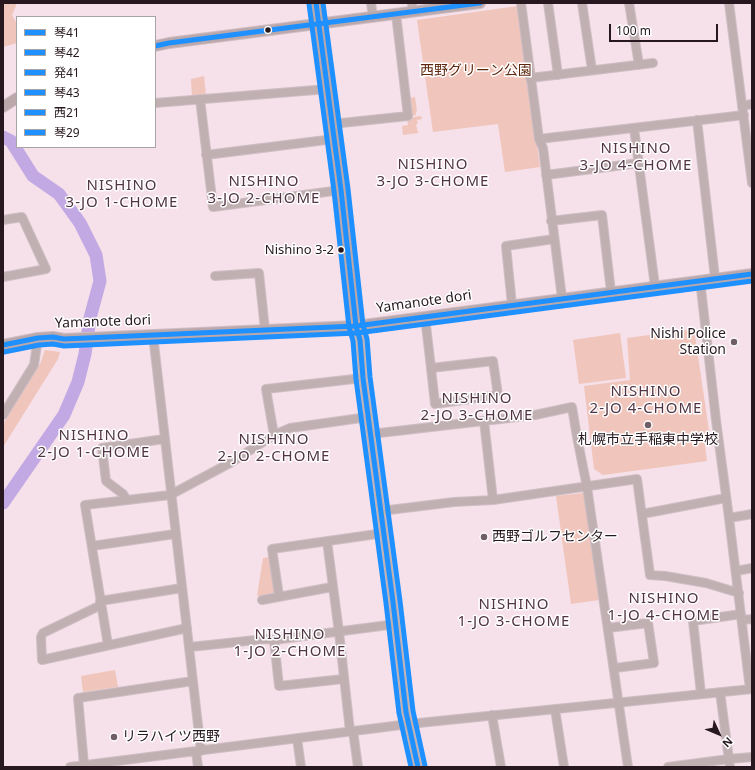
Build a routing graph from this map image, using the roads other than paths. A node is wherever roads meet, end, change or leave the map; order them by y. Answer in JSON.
{"nodes":[{"id":1,"x":316,"y":3,"type":"edge"},
{"id":2,"x":371,"y":3,"type":"edge"},
{"id":3,"x":480,"y":3,"type":"edge"},
{"id":4,"x":521,"y":3,"type":"edge"},
{"id":5,"x":548,"y":3,"type":"edge"},
{"id":6,"x":582,"y":3,"type":"edge"},
{"id":7,"x":629,"y":3,"type":"edge"},
{"id":8,"x":730,"y":3,"type":"edge"},
{"id":9,"x":455,"y":5,"type":"edge"},
{"id":10,"x":413,"y":7,"type":"edge"},
{"id":11,"x":396,"y":14,"type":"junction"},
{"id":12,"x":373,"y":17,"type":"junction"},
{"id":13,"x":319,"y":24,"type":"junction"},
{"id":14,"x":156,"y":46,"type":"edge"},
{"id":15,"x":653,"y":63,"type":"dead end"},
{"id":16,"x":639,"y":65,"type":"junction"},
{"id":17,"x":592,"y":70,"type":"junction"},
{"id":18,"x":558,"y":75,"type":"junction"},
{"id":19,"x":530,"y":78,"type":"junction"},
{"id":20,"x":328,"y":89,"type":"junction"},
{"id":21,"x":16,"y":99,"type":"edge"},
{"id":22,"x":200,"y":100,"type":"junction"},
{"id":23,"x":156,"y":103,"type":"edge"},
{"id":24,"x":752,"y":104,"type":"edge"},
{"id":25,"x":742,"y":106,"type":"junction"},
{"id":26,"x":3,"y":107,"type":"edge"},
{"id":27,"x":744,"y":115,"type":"junction"},
{"id":28,"x":697,"y":120,"type":"junction"},
{"id":29,"x":332,"y":124,"type":"junction"},
{"id":30,"x":634,"y":128,"type":"junction"},
{"id":31,"x":334,"y":139,"type":"junction"},
{"id":32,"x":540,"y":139,"type":"junction"},
{"id":33,"x":750,"y":150,"type":"edge"},
{"id":34,"x":206,"y":155,"type":"junction"},
{"id":35,"x":639,"y":163,"type":"junction"},
{"id":36,"x":546,"y":175,"type":"junction"},
{"id":37,"x":752,"y":182,"type":"edge"},
{"id":38,"x":341,"y":190,"type":"junction"},
{"id":39,"x":3,"y":220,"type":"edge"},
{"id":40,"x":551,"y":221,"type":"junction"},
{"id":41,"x":554,"y":239,"type":"junction"},
{"id":42,"x":752,"y":274,"type":"edge"},
{"id":43,"x":215,"y":276,"type":"dead end"},
{"id":44,"x":3,"y":277,"type":"edge"},
{"id":45,"x":715,"y":278,"type":"junction"},
{"id":46,"x":700,"y":280,"type":"junction"},
{"id":47,"x":655,"y":286,"type":"junction"},
{"id":48,"x":611,"y":292,"type":"junction"},
{"id":49,"x":562,"y":298,"type":"junction"},
{"id":50,"x":512,"y":304,"type":"junction"},
{"id":51,"x":425,"y":317,"type":"junction"},
{"id":52,"x":356,"y":326,"type":"junction"},
{"id":53,"x":265,"y":330,"type":"junction"},
{"id":54,"x":153,"y":335,"type":"junction"},
{"id":55,"x":38,"y":338,"type":"junction"},
{"id":56,"x":3,"y":345,"type":"edge"},
{"id":57,"x":431,"y":368,"type":"junction"},
{"id":58,"x":363,"y":378,"type":"junction"},
{"id":59,"x":3,"y":415,"type":"edge"},
{"id":60,"x":368,"y":417,"type":"junction"},
{"id":61,"x":484,"y":421,"type":"junction"},
{"id":62,"x":371,"y":434,"type":"junction"},
{"id":63,"x":274,"y":436,"type":"junction"},
{"id":64,"x":164,"y":439,"type":"junction"},
{"id":65,"x":588,"y":487,"type":"junction"},
{"id":66,"x":170,"y":495,"type":"junction"},
{"id":67,"x":726,"y":498,"type":"junction"},
{"id":68,"x":127,"y":500,"type":"junction"},
{"id":69,"x":493,"y":500,"type":"junction"},
{"id":70,"x":381,"y":511,"type":"junction"},
{"id":71,"x":642,"y":514,"type":"junction"},
{"id":72,"x":752,"y":514,"type":"edge"},
{"id":73,"x":729,"y":518,"type":"junction"},
{"id":74,"x":384,"y":533,"type":"junction"},
{"id":75,"x":175,"y":534,"type":"junction"},
{"id":76,"x":327,"y":541,"type":"junction"},
{"id":77,"x":92,"y":546,"type":"junction"},
{"id":78,"x":752,"y":568,"type":"edge"},
{"id":79,"x":736,"y":571,"type":"junction"},
{"id":80,"x":332,"y":587,"type":"junction"},
{"id":81,"x":182,"y":588,"type":"junction"},
{"id":82,"x":738,"y":593,"type":"junction"},
{"id":83,"x":279,"y":596,"type":"junction"},
{"id":84,"x":262,"y":600,"type":"dead end"},
{"id":85,"x":101,"y":603,"type":"junction"},
{"id":86,"x":742,"y":617,"type":"junction"},
{"id":87,"x":752,"y":619,"type":"edge"},
{"id":88,"x":396,"y":624,"type":"junction"},
{"id":89,"x":187,"y":628,"type":"junction"},
{"id":90,"x":608,"y":628,"type":"junction"},
{"id":91,"x":339,"y":632,"type":"junction"},
{"id":92,"x":274,"y":640,"type":"junction"},
{"id":93,"x":108,"y":645,"type":"junction"},
{"id":94,"x":190,"y":647,"type":"junction"},
{"id":95,"x":614,"y":668,"type":"junction"},
{"id":96,"x":344,"y":679,"type":"junction"},
{"id":97,"x":193,"y":681,"type":"junction"},
{"id":98,"x":751,"y":689,"type":"edge"},
{"id":99,"x":720,"y":692,"type":"junction"},
{"id":100,"x":702,"y":694,"type":"junction"},
{"id":101,"x":619,"y":702,"type":"junction"},
{"id":102,"x":555,"y":709,"type":"junction"},
{"id":103,"x":492,"y":715,"type":"junction"},
{"id":104,"x":409,"y":724,"type":"junction"},
{"id":105,"x":352,"y":731,"type":"junction"},
{"id":106,"x":297,"y":738,"type":"junction"},
{"id":107,"x":198,"y":751,"type":"junction"},
{"id":108,"x":752,"y":757,"type":"edge"},
{"id":109,"x":730,"y":763,"type":"edge"},
{"id":110,"x":113,"y":764,"type":"edge"},
{"id":111,"x":84,"y":765,"type":"junction"},
{"id":112,"x":70,"y":767,"type":"edge"},
{"id":113,"x":198,"y":767,"type":"edge"},
{"id":114,"x":301,"y":767,"type":"edge"},
{"id":115,"x":358,"y":767,"type":"edge"},
{"id":116,"x":418,"y":767,"type":"edge"},
{"id":117,"x":501,"y":767,"type":"edge"},
{"id":118,"x":564,"y":767,"type":"edge"},
{"id":119,"x":628,"y":767,"type":"edge"},
{"id":120,"x":668,"y":767,"type":"edge"}],
"edges":[{"from":1,"to":13,"type":"main road"},
{"from":2,"to":12,"type":"street"},
{"from":3,"to":9,"type":"main road"},
{"from":4,"to":19,"type":"street"},
{"from":5,"to":18,"type":"street"},
{"from":6,"to":17,"type":"street"},
{"from":7,"to":16,"type":"street"},
{"from":8,"to":25,"type":"street"},
{"from":9,"to":10,"type":"main road"},
{"from":10,"to":11,"type":"main road"},
{"from":11,"to":12,"type":"main road"},
{"from":11,"to":29,"type":"street"},
{"from":12,"to":13,"type":"main road"},
{"from":13,"to":14,"type":"main road"},
{"from":13,"to":20,"type":"main road"},
{"from":15,"to":16,"type":"street"},
{"from":16,"to":17,"type":"street"},
{"from":17,"to":18,"type":"street"},
{"from":18,"to":19,"type":"street"},
{"from":19,"to":32,"type":"street"},
{"from":20,"to":22,"type":"street"},
{"from":20,"to":29,"type":"main road"},
{"from":21,"to":26,"type":"main road"},
{"from":22,"to":23,"type":"street"},
{"from":22,"to":34,"type":"street"},
{"from":24,"to":25,"type":"street"},
{"from":25,"to":27,"type":"street"},
{"from":27,"to":28,"type":"street"},
{"from":27,"to":33,"type":"street"},
{"from":28,"to":30,"type":"street"},
{"from":28,"to":45,"type":"street"},
{"from":29,"to":31,"type":"main road"},
{"from":30,"to":32,"type":"street"},
{"from":30,"to":35,"type":"street"},
{"from":31,"to":34,"type":"street"},
{"from":31,"to":38,"type":"main road"},
{"from":32,"to":36,"type":"street"},
{"from":33,"to":37,"type":"street"},
{"from":34,"to":38,"type":"street"},
{"from":35,"to":36,"type":"street"},
{"from":35,"to":47,"type":"street"},
{"from":36,"to":40,"type":"street"},
{"from":38,"to":52,"type":"main road"},
{"from":39,"to":44,"type":"street"},
{"from":40,"to":41,"type":"street"},
{"from":40,"to":48,"type":"street"},
{"from":41,"to":49,"type":"street"},
{"from":41,"to":50,"type":"street"},
{"from":42,"to":45,"type":"main road","name":"Yamanote dori"},
{"from":43,"to":53,"type":"street"},
{"from":45,"to":46,"type":"main road","name":"Yamanote dori"},
{"from":46,"to":47,"type":"main road","name":"Yamanote dori"},
{"from":46,"to":67,"type":"street"},
{"from":47,"to":48,"type":"main road","name":"Yamanote dori"},
{"from":48,"to":49,"type":"main road","name":"Yamanote dori"},
{"from":49,"to":50,"type":"main road","name":"Yamanote dori"},
{"from":50,"to":51,"type":"main road","name":"Yamanote dori"},
{"from":51,"to":52,"type":"main road","name":"Yamanote dori"},
{"from":51,"to":57,"type":"street"},
{"from":52,"to":53,"type":"main road","name":"Yamanote dori"},
{"from":52,"to":58,"type":"street"},
{"from":53,"to":54,"type":"main road","name":"Yamanote dori"},
{"from":54,"to":55,"type":"main road","name":"Yamanote dori"},
{"from":54,"to":64,"type":"street"},
{"from":55,"to":56,"type":"main road","name":"Yamanote dori"},
{"from":55,"to":59,"type":"street"},
{"from":57,"to":57,"type":"street"},
{"from":58,"to":60,"type":"street"},
{"from":58,"to":63,"type":"street"},
{"from":60,"to":62,"type":"street"},
{"from":60,"to":63,"type":"street"},
{"from":61,"to":62,"type":"street"},
{"from":61,"to":65,"type":"street"},
{"from":61,"to":69,"type":"street"},
{"from":62,"to":70,"type":"street"},
{"from":63,"to":66,"type":"street"},
{"from":64,"to":66,"type":"street"},
{"from":64,"to":68,"type":"street"},
{"from":65,"to":69,"type":"street"},
{"from":65,"to":71,"type":"street"},
{"from":65,"to":90,"type":"street"},
{"from":66,"to":68,"type":"street"},
{"from":66,"to":75,"type":"street"},
{"from":67,"to":71,"type":"street"},
{"from":67,"to":73,"type":"street"},
{"from":68,"to":77,"type":"street"},
{"from":69,"to":70,"type":"street"},
{"from":70,"to":74,"type":"street"},
{"from":71,"to":82,"type":"street"},
{"from":72,"to":73,"type":"street"},
{"from":73,"to":79,"type":"street"},
{"from":74,"to":76,"type":"street"},
{"from":74,"to":88,"type":"street"},
{"from":75,"to":77,"type":"street"},
{"from":75,"to":81,"type":"street"},
{"from":76,"to":80,"type":"street"},
{"from":76,"to":83,"type":"street"},
{"from":77,"to":85,"type":"street"},
{"from":78,"to":79,"type":"street"},
{"from":79,"to":82,"type":"street"},
{"from":80,"to":83,"type":"street"},
{"from":80,"to":91,"type":"street"},
{"from":81,"to":85,"type":"street"},
{"from":81,"to":89,"type":"street"},
{"from":82,"to":86,"type":"street"},
{"from":83,"to":84,"type":"street"},
{"from":85,"to":93,"type":"street"},
{"from":85,"to":93,"type":"street"},
{"from":86,"to":87,"type":"street"},
{"from":86,"to":98,"type":"street"},
{"from":86,"to":100,"type":"street"},
{"from":88,"to":91,"type":"street"},
{"from":88,"to":104,"type":"street"},
{"from":89,"to":93,"type":"street"},
{"from":89,"to":94,"type":"street"},
{"from":90,"to":95,"type":"street"},
{"from":90,"to":95,"type":"street"},
{"from":91,"to":92,"type":"street"},
{"from":91,"to":96,"type":"street"},
{"from":92,"to":94,"type":"street"},
{"from":92,"to":96,"type":"street"},
{"from":94,"to":97,"type":"street"},
{"from":95,"to":101,"type":"street"},
{"from":96,"to":105,"type":"street"},
{"from":97,"to":107,"type":"street"},
{"from":97,"to":111,"type":"street"},
{"from":98,"to":99,"type":"street"},
{"from":99,"to":100,"type":"street"},
{"from":99,"to":109,"type":"street"},
{"from":100,"to":101,"type":"street"},
{"from":101,"to":102,"type":"street"},
{"from":101,"to":119,"type":"street"},
{"from":102,"to":103,"type":"street"},
{"from":102,"to":118,"type":"street"},
{"from":103,"to":104,"type":"street"},
{"from":103,"to":117,"type":"street"},
{"from":104,"to":105,"type":"street"},
{"from":104,"to":116,"type":"street"},
{"from":105,"to":106,"type":"street"},
{"from":105,"to":115,"type":"street"},
{"from":106,"to":107,"type":"street"},
{"from":106,"to":114,"type":"street"},
{"from":107,"to":110,"type":"street"},
{"from":107,"to":113,"type":"street"},
{"from":108,"to":109,"type":"street"},
{"from":109,"to":120,"type":"street"},
{"from":110,"to":111,"type":"street"},
{"from":111,"to":112,"type":"street"}]}
